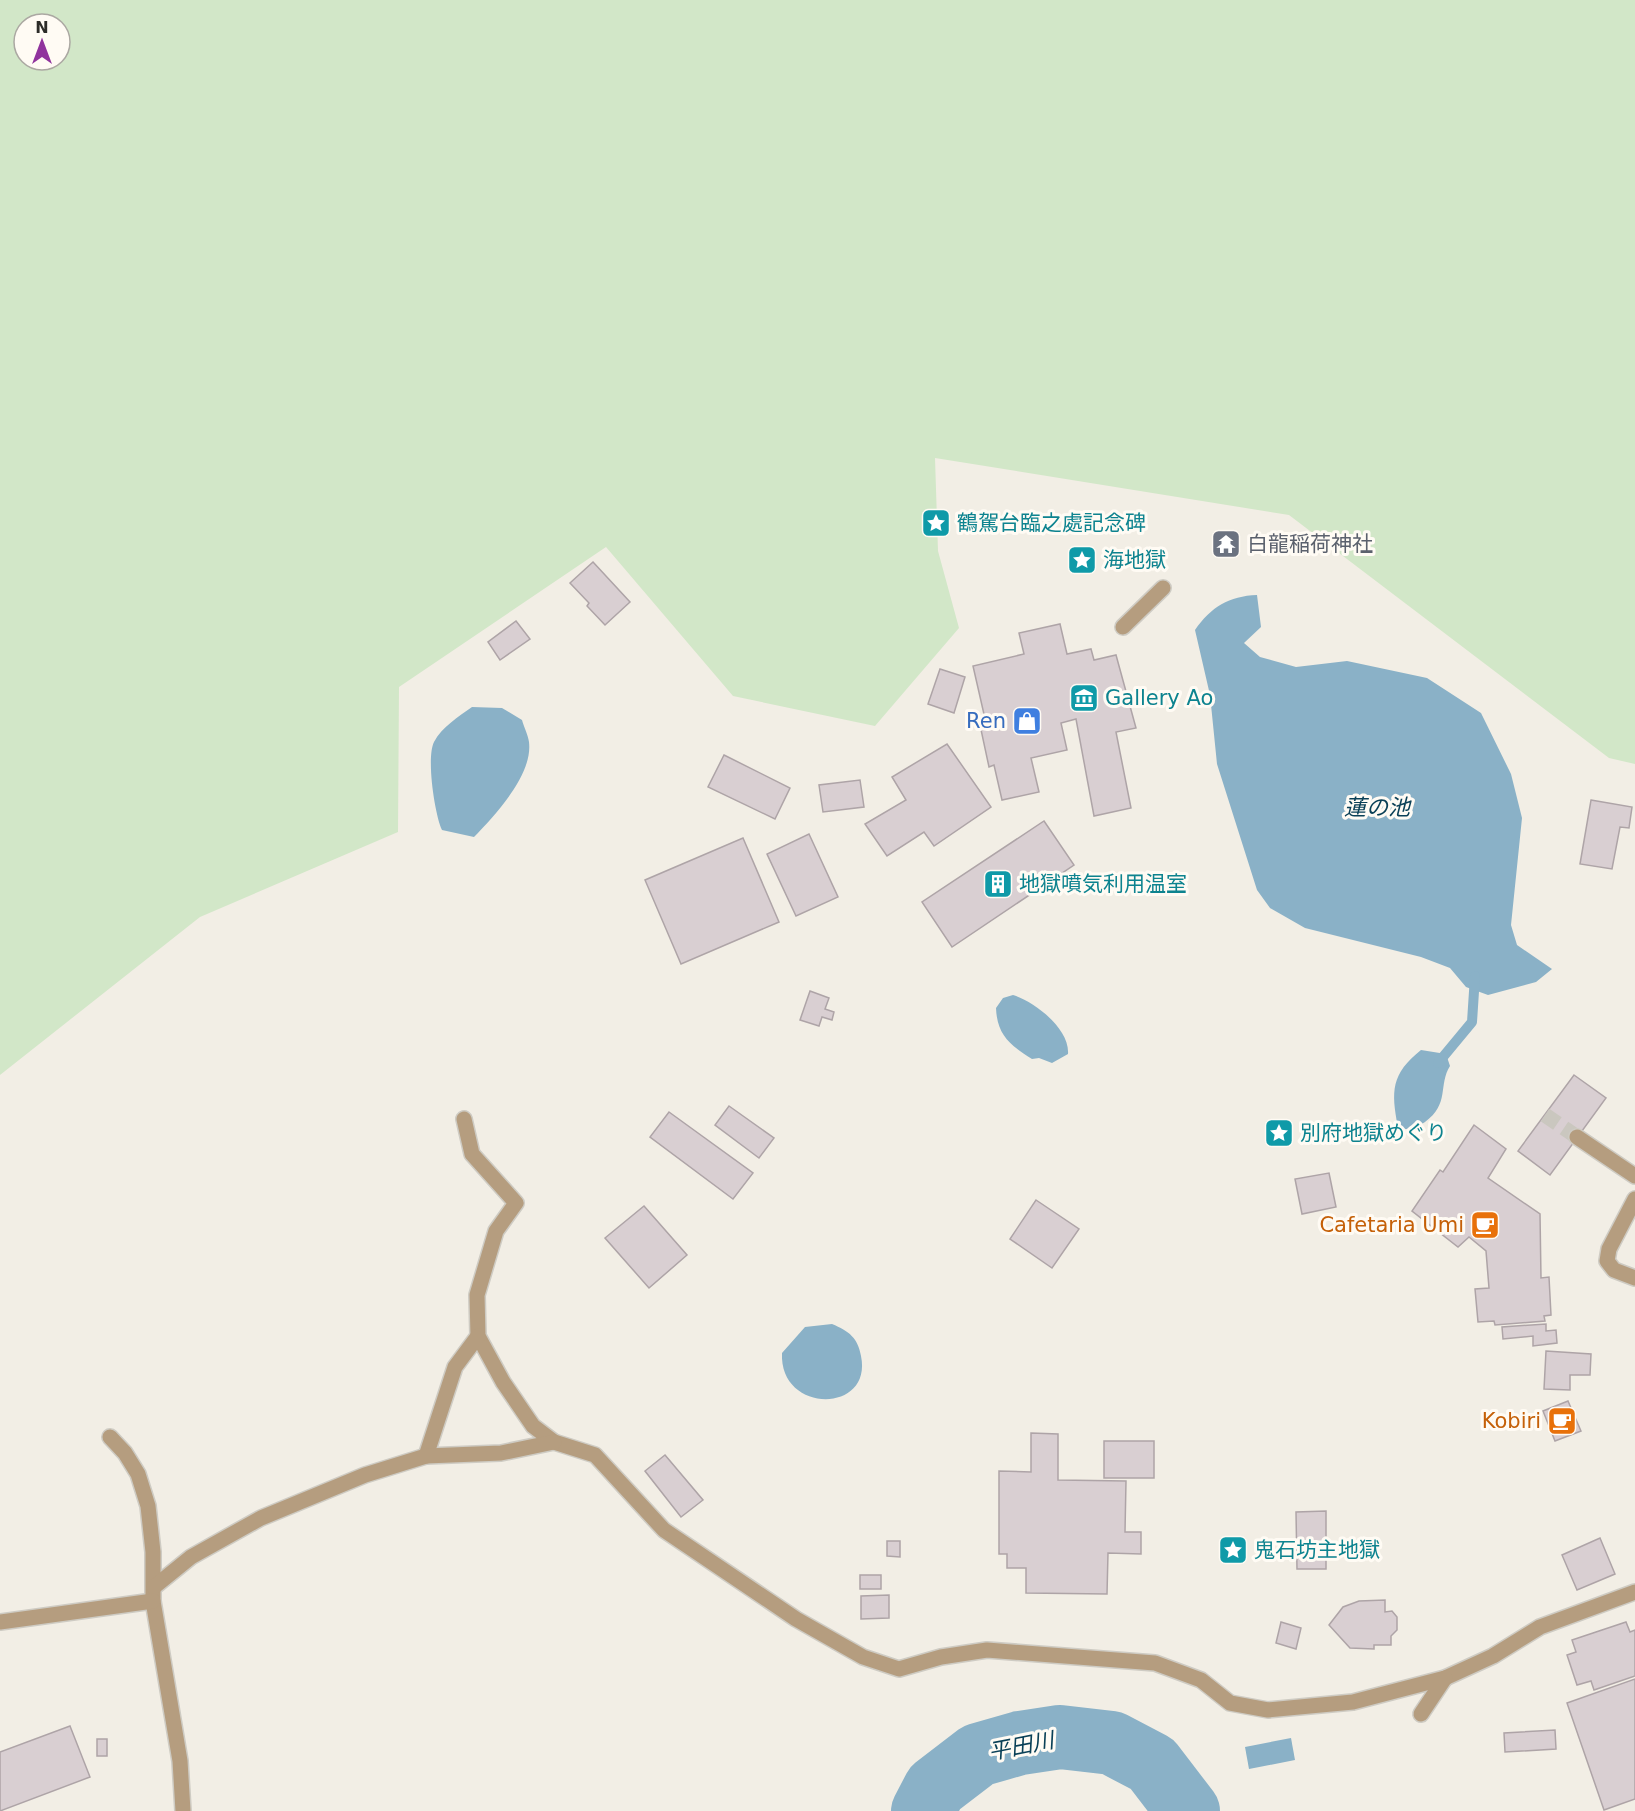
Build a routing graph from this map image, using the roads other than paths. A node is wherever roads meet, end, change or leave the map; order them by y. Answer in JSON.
{"nodes":[{"id":1,"x":1163,"y":588,"type":"dead end"},
{"id":2,"x":1123,"y":627,"type":"dead end"},
{"id":3,"x":464,"y":1119,"type":"dead end"},
{"id":4,"x":1577,"y":1137,"type":"tunnel mouth"},
{"id":5,"x":1635,"y":1176,"type":"edge"},
{"id":6,"x":1635,"y":1199,"type":"edge"},
{"id":7,"x":1635,"y":1278,"type":"edge"},
{"id":8,"x":478,"y":1336,"type":"junction"},
{"id":9,"x":110,"y":1437,"type":"dead end"},
{"id":10,"x":554,"y":1442,"type":"junction"},
{"id":11,"x":426,"y":1456,"type":"junction"},
{"id":12,"x":1635,"y":1592,"type":"edge"},
{"id":13,"x":154,"y":1594,"type":"junction"},
{"id":14,"x":0,"y":1622,"type":"edge"},
{"id":15,"x":1445,"y":1678,"type":"junction"},
{"id":16,"x":1421,"y":1714,"type":"dead end"},
{"id":17,"x":183,"y":1811,"type":"edge"}],
"edges":[{"from":1,"to":2,"type":"street"},
{"from":3,"to":8,"type":"street"},
{"from":4,"to":5,"type":"street"},
{"from":6,"to":7,"type":"street"},
{"from":8,"to":10,"type":"street"},
{"from":8,"to":11,"type":"street"},
{"from":9,"to":13,"type":"street"},
{"from":10,"to":11,"type":"street"},
{"from":10,"to":15,"type":"street"},
{"from":11,"to":13,"type":"street"},
{"from":12,"to":15,"type":"street"},
{"from":13,"to":14,"type":"street"},
{"from":13,"to":17,"type":"street"},
{"from":15,"to":16,"type":"street"}]}
